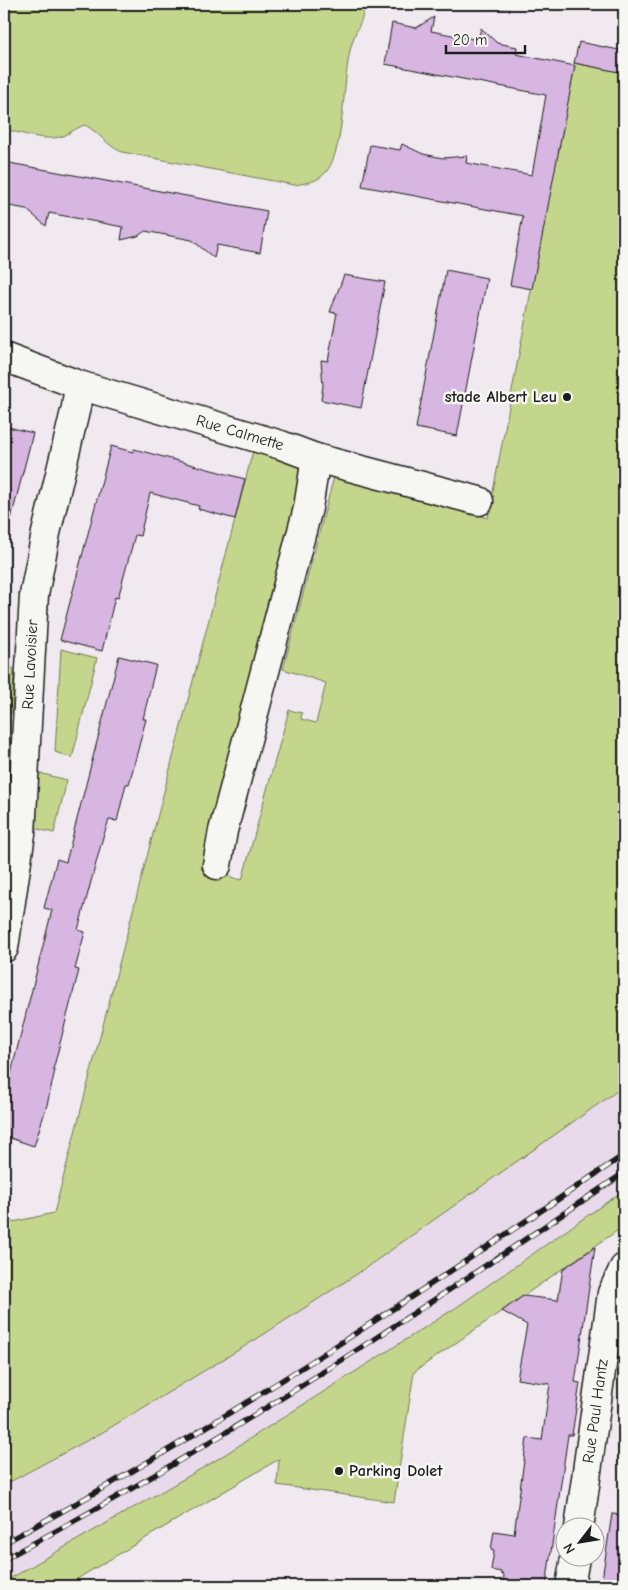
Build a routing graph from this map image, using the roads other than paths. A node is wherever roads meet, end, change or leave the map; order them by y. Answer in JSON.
{"nodes":[{"id":1,"x":4,"y":357,"type":"edge"},
{"id":2,"x":78,"y":385,"type":"junction"},
{"id":3,"x":316,"y":458,"type":"junction"},
{"id":4,"x":479,"y":501,"type":"dead end"},
{"id":5,"x":217,"y":865,"type":"dead end"},
{"id":6,"x":4,"y":948,"type":"edge"},
{"id":7,"x":624,"y":1268,"type":"edge"},
{"id":8,"x":579,"y":1518,"type":"edge"},
{"id":9,"x":573,"y":1568,"type":"edge"},
{"id":10,"x":570,"y":1586,"type":"edge"}],
"edges":[{"from":1,"to":2,"type":"street","name":"Rue Calmette"},
{"from":2,"to":3,"type":"street","name":"Rue Calmette"},
{"from":2,"to":6,"type":"street","name":"Rue Lavoisier"},
{"from":3,"to":4,"type":"street","name":"Rue Calmette"},
{"from":3,"to":5,"type":"street"},
{"from":7,"to":8,"type":"street","name":"Rue Paul Hantz"},
{"from":9,"to":10,"type":"street"}]}
